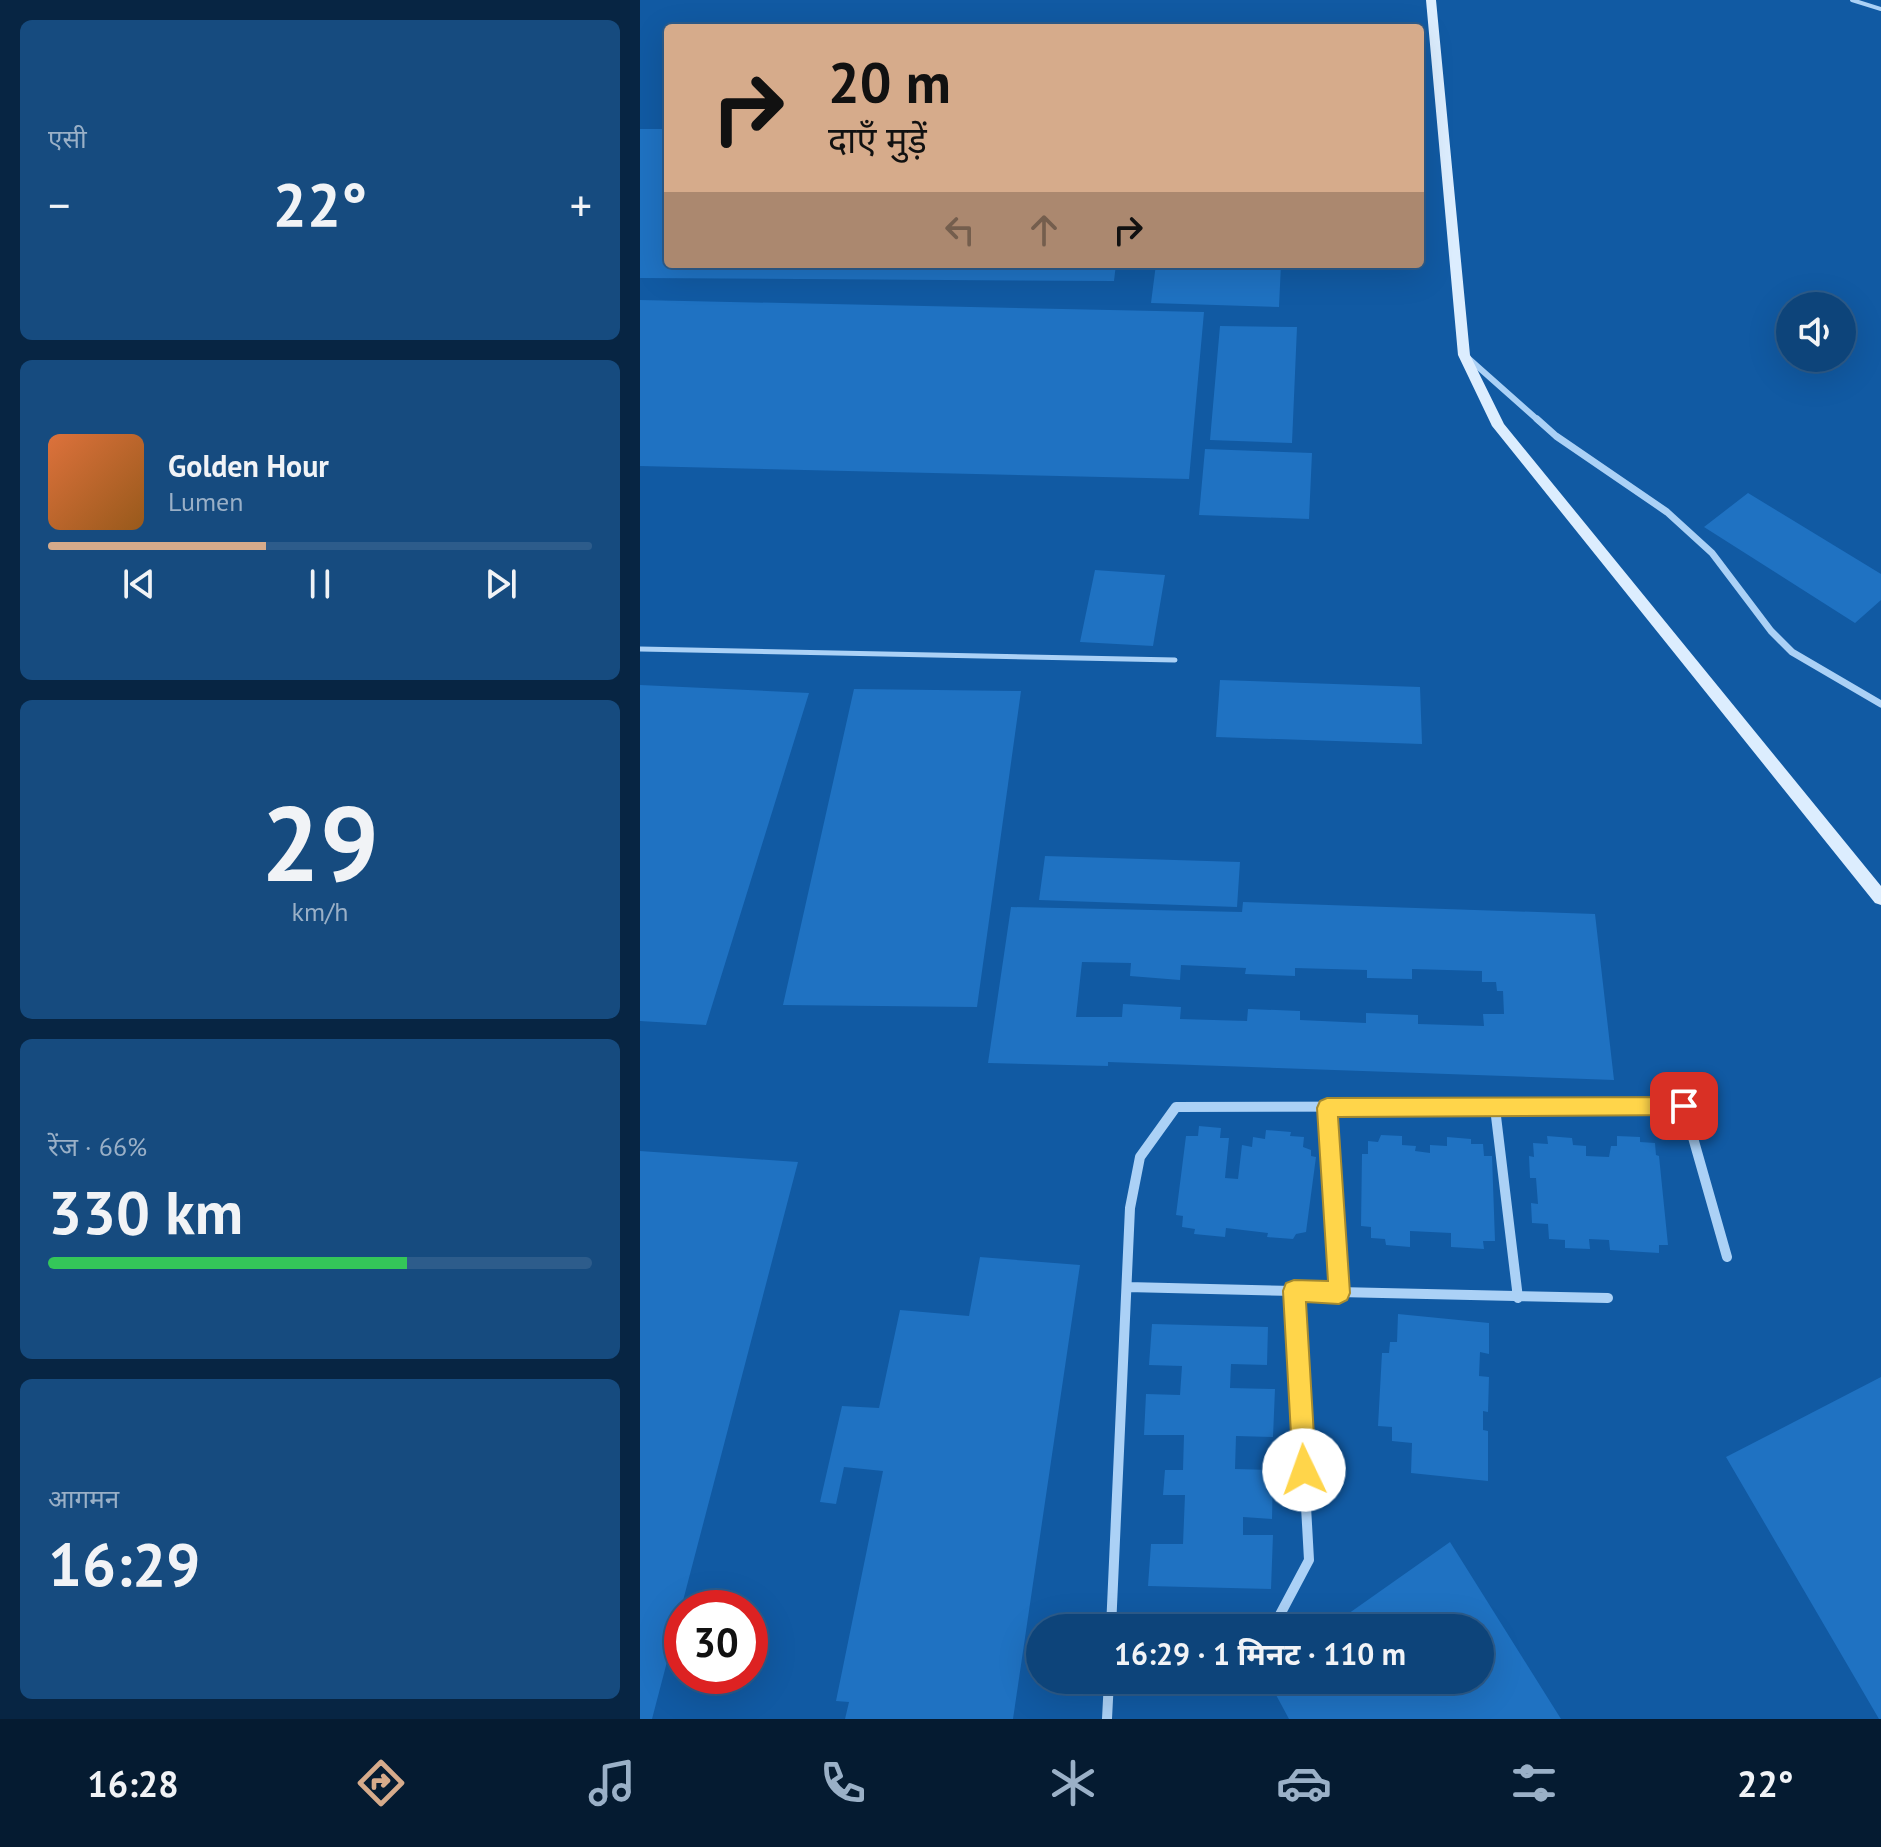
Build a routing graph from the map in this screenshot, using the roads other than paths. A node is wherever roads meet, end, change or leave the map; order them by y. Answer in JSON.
{"nodes":[{"id":1,"x":1431,"y":0,"type":"edge"},
{"id":2,"x":1852,"y":0,"type":"edge"},
{"id":3,"x":1881,"y":9,"type":"edge"},
{"id":4,"x":1464,"y":355,"type":"junction"},
{"id":5,"x":640,"y":649,"type":"edge"},
{"id":6,"x":1175,"y":660,"type":"dead end"},
{"id":7,"x":1881,"y":704,"type":"edge"},
{"id":8,"x":1881,"y":898,"type":"edge"},
{"id":9,"x":1327,"y":1108,"type":"junction"},
{"id":10,"x":1495,"y":1108,"type":"junction"},
{"id":11,"x":1727,"y":1257,"type":"dead end"},
{"id":12,"x":1127,"y":1287,"type":"junction"},
{"id":13,"x":1294,"y":1291,"type":"junction"},
{"id":14,"x":1339,"y":1293,"type":"junction"},
{"id":15,"x":1518,"y":1298,"type":"junction"},
{"id":16,"x":1608,"y":1298,"type":"dead end"},
{"id":17,"x":1112,"y":1614,"type":"edge"},
{"id":18,"x":1280,"y":1614,"type":"edge"},
{"id":19,"x":1108,"y":1694,"type":"edge"},
{"id":20,"x":1107,"y":1719,"type":"edge"}],
"edges":[{"from":1,"to":4,"type":"street"},
{"from":2,"to":3,"type":"lane"},
{"from":4,"to":7,"type":"street"},
{"from":4,"to":8,"type":"street"},
{"from":5,"to":6,"type":"lane"},
{"from":9,"to":10,"type":"street"},
{"from":9,"to":12,"type":"street"},
{"from":9,"to":14,"type":"street"},
{"from":10,"to":11,"type":"street"},
{"from":10,"to":15,"type":"street"},
{"from":12,"to":13,"type":"street"},
{"from":12,"to":17,"type":"street"},
{"from":13,"to":14,"type":"street"},
{"from":13,"to":18,"type":"street"},
{"from":14,"to":15,"type":"street"},
{"from":15,"to":16,"type":"street"},
{"from":19,"to":20,"type":"street"}]}
